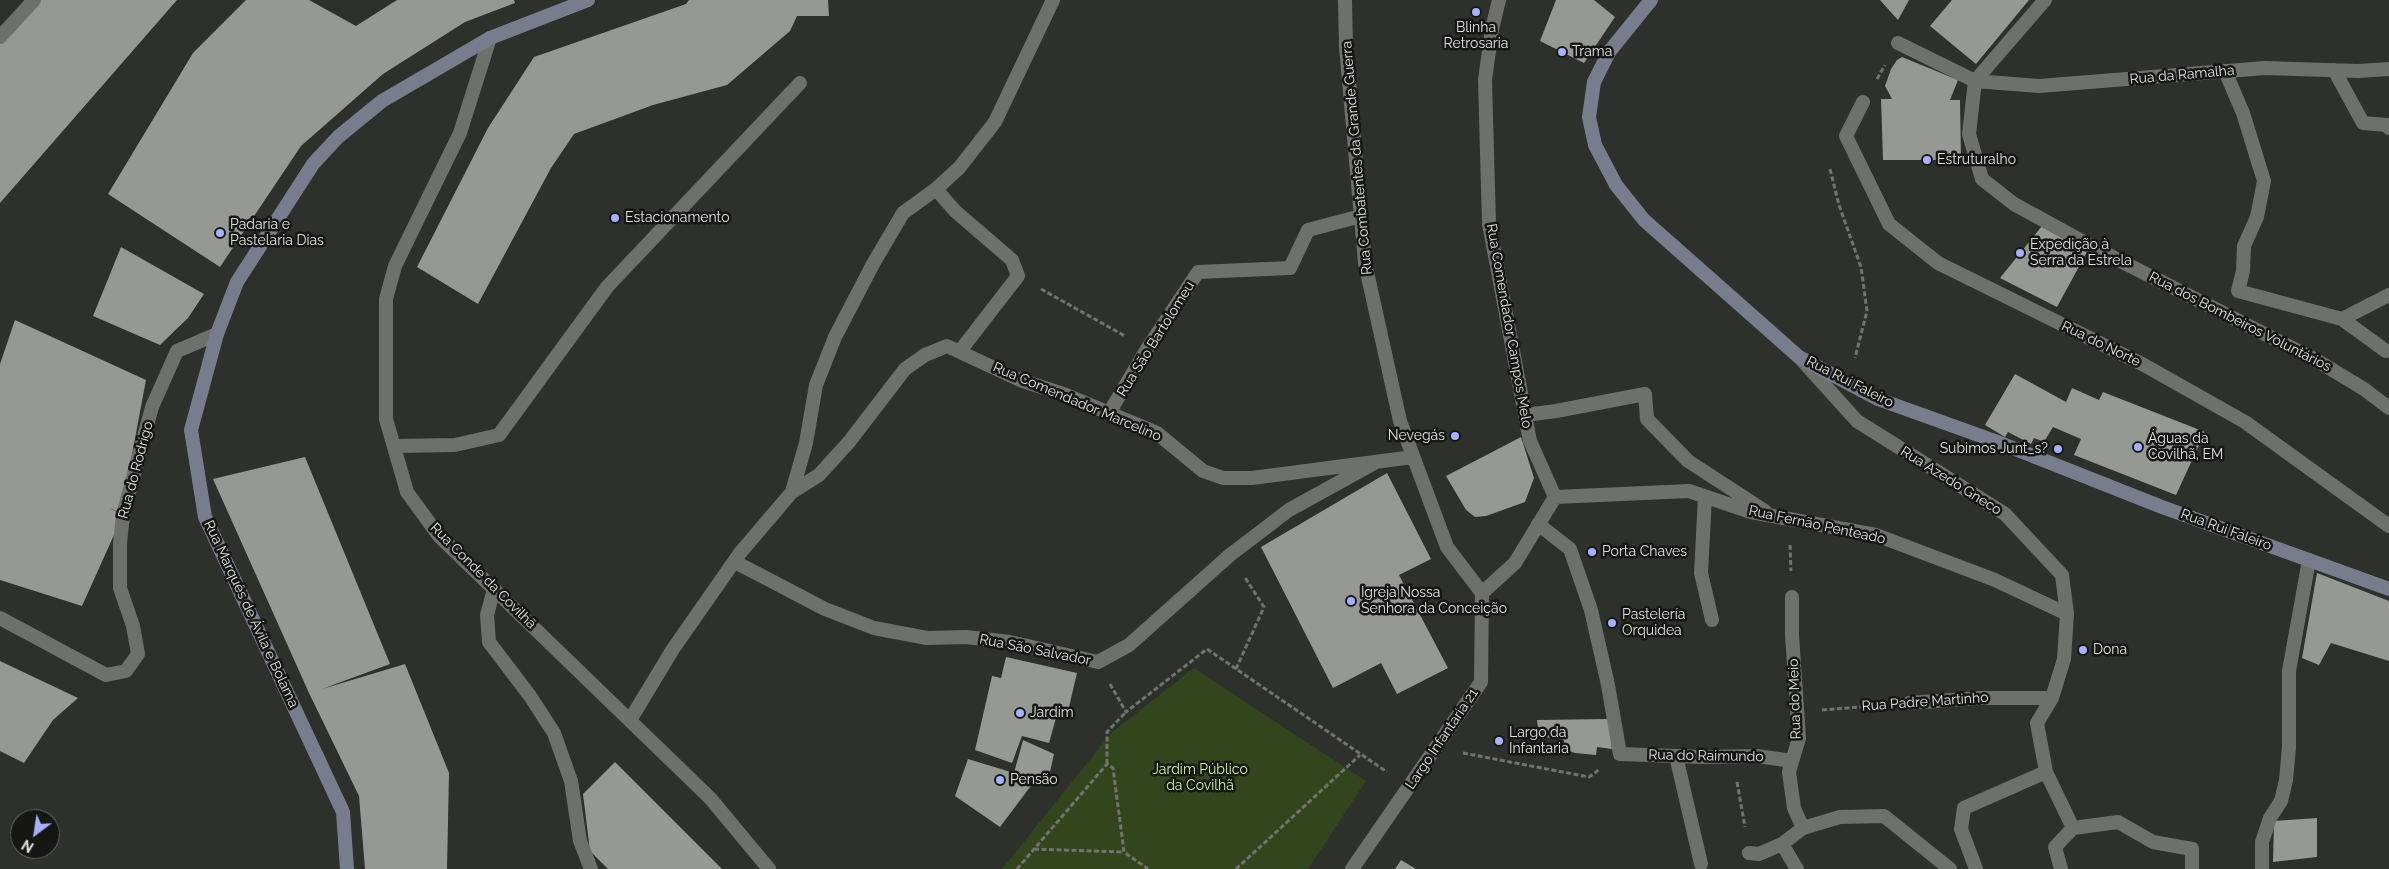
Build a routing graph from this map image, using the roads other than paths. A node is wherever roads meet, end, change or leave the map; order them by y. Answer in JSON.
{"nodes":[{"id":1,"x":34,"y":0,"type":"edge"},
{"id":2,"x":588,"y":0,"type":"edge"},
{"id":3,"x":1053,"y":0,"type":"edge"},
{"id":4,"x":1345,"y":0,"type":"edge"},
{"id":5,"x":1499,"y":0,"type":"edge"},
{"id":6,"x":1651,"y":0,"type":"edge"},
{"id":7,"x":2045,"y":0,"type":"edge"},
{"id":8,"x":0,"y":37,"type":"edge"},
{"id":9,"x":490,"y":38,"type":"junction"},
{"id":10,"x":1898,"y":43,"type":"road end"},
{"id":11,"x":2389,"y":69,"type":"edge"},
{"id":12,"x":2334,"y":70,"type":"junction"},
{"id":13,"x":2225,"y":71,"type":"junction"},
{"id":14,"x":1975,"y":81,"type":"junction"},
{"id":15,"x":800,"y":83,"type":"dead end"},
{"id":16,"x":1863,"y":102,"type":"road end"},
{"id":17,"x":2389,"y":128,"type":"edge"},
{"id":18,"x":936,"y":189,"type":"junction"},
{"id":19,"x":1361,"y":216,"type":"junction"},
{"id":20,"x":2389,"y":295,"type":"edge"},
{"id":21,"x":2342,"y":319,"type":"junction"},
{"id":22,"x":218,"y":334,"type":"junction"},
{"id":23,"x":2386,"y":351,"type":"dead end"},
{"id":24,"x":960,"y":352,"type":"junction"},
{"id":25,"x":1799,"y":356,"type":"junction"},
{"id":26,"x":2389,"y":408,"type":"edge"},
{"id":27,"x":1109,"y":413,"type":"junction"},
{"id":28,"x":1525,"y":415,"type":"junction"},
{"id":29,"x":394,"y":446,"type":"junction"},
{"id":30,"x":1413,"y":457,"type":"junction"},
{"id":31,"x":1376,"y":462,"type":"junction"},
{"id":32,"x":792,"y":492,"type":"junction"},
{"id":33,"x":1555,"y":497,"type":"junction"},
{"id":34,"x":1705,"y":497,"type":"junction"},
{"id":35,"x":1772,"y":516,"type":"junction"},
{"id":36,"x":1538,"y":524,"type":"junction"},
{"id":37,"x":2389,"y":526,"type":"edge"},
{"id":38,"x":2309,"y":560,"type":"junction"},
{"id":39,"x":734,"y":562,"type":"junction"},
{"id":40,"x":494,"y":589,"type":"junction"},
{"id":41,"x":2389,"y":589,"type":"edge"},
{"id":42,"x":1482,"y":593,"type":"junction"},
{"id":43,"x":1792,"y":597,"type":"road end"},
{"id":44,"x":2067,"y":614,"type":"junction"},
{"id":45,"x":0,"y":618,"type":"edge"},
{"id":46,"x":1712,"y":620,"type":"dead end"},
{"id":47,"x":2052,"y":698,"type":"junction"},
{"id":48,"x":1909,"y":703,"type":"road end"},
{"id":49,"x":630,"y":720,"type":"junction"},
{"id":50,"x":1676,"y":756,"type":"junction"},
{"id":51,"x":1792,"y":760,"type":"junction"},
{"id":52,"x":2046,"y":772,"type":"junction"},
{"id":53,"x":1803,"y":828,"type":"junction"},
{"id":54,"x":2073,"y":828,"type":"junction"},
{"id":55,"x":1782,"y":844,"type":"junction"},
{"id":56,"x":1749,"y":853,"type":"road end"},
{"id":57,"x":1701,"y":864,"type":"dead end"},
{"id":58,"x":347,"y":869,"type":"edge"},
{"id":59,"x":591,"y":869,"type":"edge"},
{"id":60,"x":770,"y":869,"type":"edge"},
{"id":61,"x":1352,"y":869,"type":"edge"},
{"id":62,"x":1797,"y":869,"type":"edge"},
{"id":63,"x":1950,"y":869,"type":"edge"},
{"id":64,"x":1976,"y":869,"type":"edge"},
{"id":65,"x":2061,"y":869,"type":"edge"},
{"id":66,"x":2192,"y":869,"type":"edge"},
{"id":67,"x":2262,"y":869,"type":"edge"}],
"edges":[{"from":1,"to":8,"type":"street"},
{"from":2,"to":9,"type":"main road","name":"Rua Marquês de Ávila e Bolama"},
{"from":3,"to":18,"type":"street"},
{"from":4,"to":19,"type":"street","name":"Rua Combatentes da Grande Guerra"},
{"from":5,"to":28,"type":"street","name":"Rua Comendador Campos Melo"},
{"from":6,"to":25,"type":"main road","name":"Rua Rui Faleiro"},
{"from":7,"to":14,"type":"street"},
{"from":9,"to":22,"type":"main road","name":"Rua Marquês de Ávila e Bolama"},
{"from":9,"to":29,"type":"street","name":"Rua Conde da Covilhã"},
{"from":10,"to":14,"type":"street"},
{"from":11,"to":12,"type":"street","name":"Rua da Ramalha"},
{"from":12,"to":13,"type":"street","name":"Rua da Ramalha"},
{"from":12,"to":17,"type":"street"},
{"from":13,"to":14,"type":"street","name":"Rua da Ramalha"},
{"from":13,"to":21,"type":"street"},
{"from":14,"to":26,"type":"street","name":"Rua dos Bombeiros Voluntários"},
{"from":15,"to":29,"type":"street"},
{"from":16,"to":37,"type":"street","name":"Rua do Norte"},
{"from":18,"to":24,"type":"street"},
{"from":18,"to":32,"type":"street"},
{"from":19,"to":27,"type":"street","name":"Rua São Bartolomeu"},
{"from":19,"to":30,"type":"street","name":"Rua Combatentes da Grande Guerra"},
{"from":20,"to":21,"type":"street"},
{"from":21,"to":23,"type":"street"},
{"from":22,"to":45,"type":"street","name":"Rua do Rodrigo"},
{"from":22,"to":58,"type":"main road","name":"Rua Marquês de Ávila e Bolama"},
{"from":24,"to":27,"type":"street","name":"Rua Comendador Marcelino"},
{"from":24,"to":32,"type":"street","name":"Rua Comendador Marcelino"},
{"from":25,"to":38,"type":"main road","name":"Rua Rui Faleiro"},
{"from":25,"to":44,"type":"street","name":"Rua Azedo Gneco"},
{"from":27,"to":31,"type":"street","name":"Rua Comendador Marcelino"},
{"from":28,"to":33,"type":"street","name":"Rua Comendador Campos Melo"},
{"from":28,"to":35,"type":"street"},
{"from":29,"to":40,"type":"street","name":"Rua Conde da Covilhã"},
{"from":30,"to":31,"type":"street","name":"Rua Comendador Marcelino"},
{"from":30,"to":42,"type":"street","name":"Rua Combatentes da Grande Guerra"},
{"from":31,"to":39,"type":"street","name":"Rua São Salvador"},
{"from":32,"to":39,"type":"street"},
{"from":33,"to":34,"type":"street","name":"Rua Fernão Penteado"},
{"from":33,"to":36,"type":"street"},
{"from":34,"to":35,"type":"street","name":"Rua Fernão Penteado"},
{"from":34,"to":46,"type":"street"},
{"from":35,"to":44,"type":"street","name":"Rua Fernão Penteado"},
{"from":36,"to":42,"type":"street"},
{"from":36,"to":50,"type":"street","name":"Rua do Raimundo"},
{"from":38,"to":41,"type":"main road","name":"Rua Rui Faleiro"},
{"from":38,"to":67,"type":"street"},
{"from":39,"to":49,"type":"street"},
{"from":40,"to":49,"type":"street","name":"Rua Conde da Covilhã"},
{"from":40,"to":59,"type":"street"},
{"from":42,"to":61,"type":"street","name":"Largo Infantaria 21"},
{"from":43,"to":51,"type":"street","name":"Rua do Meio"},
{"from":44,"to":47,"type":"street","name":"Rua Azedo Gneco"},
{"from":47,"to":48,"type":"street","name":"Rua Padre Martinho"},
{"from":47,"to":52,"type":"street","name":"Rua Azedo Gneco"},
{"from":49,"to":60,"type":"street","name":"Rua Conde da Covilhã"},
{"from":50,"to":51,"type":"street","name":"Rua do Raimundo"},
{"from":50,"to":57,"type":"street"},
{"from":51,"to":53,"type":"street","name":"Rua do Meio"},
{"from":52,"to":54,"type":"street","name":"Rua Azedo Gneco"},
{"from":52,"to":64,"type":"street"},
{"from":53,"to":55,"type":"street"},
{"from":53,"to":63,"type":"street"},
{"from":54,"to":65,"type":"street"},
{"from":54,"to":66,"type":"street"},
{"from":55,"to":56,"type":"street"},
{"from":55,"to":62,"type":"street"}]}
